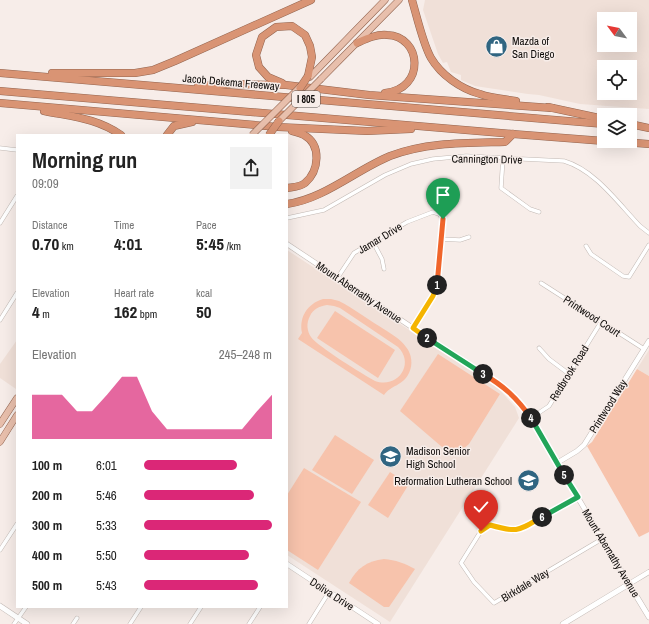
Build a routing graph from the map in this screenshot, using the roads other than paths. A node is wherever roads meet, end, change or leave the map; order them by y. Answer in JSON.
{"nodes":[{"id":1,"x":311,"y":0,"type":"edge"},
{"id":2,"x":385,"y":0,"type":"edge"},
{"id":3,"x":399,"y":0,"type":"edge"},
{"id":4,"x":412,"y":0,"type":"edge"},
{"id":5,"x":357,"y":43,"type":"junction"},
{"id":6,"x":0,"y":73,"type":"edge"},
{"id":7,"x":8,"y":74,"type":"junction"},
{"id":8,"x":309,"y":77,"type":"junction"},
{"id":9,"x":286,"y":85,"type":"junction"},
{"id":10,"x":171,"y":88,"type":"junction"},
{"id":11,"x":300,"y":88,"type":"joint"},
{"id":12,"x":0,"y":91,"type":"edge"},
{"id":13,"x":369,"y":94,"type":"junction"},
{"id":14,"x":0,"y":103,"type":"edge"},
{"id":15,"x":21,"y":106,"type":"junction"},
{"id":16,"x":552,"y":108,"type":"junction"},
{"id":17,"x":597,"y":118,"type":"edge"},
{"id":18,"x":214,"y":121,"type":"junction"},
{"id":19,"x":597,"y":123,"type":"edge"},
{"id":20,"x":278,"y":124,"type":"junction"},
{"id":21,"x":637,"y":126,"type":"edge"},
{"id":22,"x":442,"y":128,"type":"junction"},
{"id":23,"x":649,"y":128,"type":"edge"},
{"id":24,"x":119,"y":134,"type":"edge"},
{"id":25,"x":167,"y":134,"type":"edge"},
{"id":26,"x":253,"y":134,"type":"edge"},
{"id":27,"x":269,"y":134,"type":"edge"},
{"id":28,"x":513,"y":134,"type":"junction"},
{"id":29,"x":597,"y":140,"type":"edge"},
{"id":30,"x":637,"y":143,"type":"edge"},
{"id":31,"x":649,"y":144,"type":"edge"},
{"id":32,"x":0,"y":148,"type":"edge"},
{"id":33,"x":16,"y":150,"type":"edge"},
{"id":34,"x":503,"y":158,"type":"junction"},
{"id":35,"x":288,"y":188,"type":"edge"},
{"id":36,"x":16,"y":198,"type":"edge"},
{"id":37,"x":288,"y":204,"type":"edge"},
{"id":38,"x":540,"y":212,"type":"dead end"},
{"id":39,"x":288,"y":218,"type":"edge"},
{"id":40,"x":0,"y":223,"type":"edge"},
{"id":41,"x":649,"y":233,"type":"edge"},
{"id":42,"x":469,"y":237,"type":"dead end"},
{"id":43,"x":441,"y":239,"type":"junction"},
{"id":44,"x":373,"y":242,"type":"junction"},
{"id":45,"x":288,"y":245,"type":"edge"},
{"id":46,"x":649,"y":245,"type":"edge"},
{"id":47,"x":586,"y":246,"type":"dead end"},
{"id":48,"x":384,"y":269,"type":"dead end"},
{"id":49,"x":338,"y":277,"type":"junction"},
{"id":50,"x":541,"y":283,"type":"dead end"},
{"id":51,"x":16,"y":295,"type":"edge"},
{"id":52,"x":0,"y":320,"type":"edge"},
{"id":53,"x":602,"y":322,"type":"junction"},
{"id":54,"x":413,"y":328,"type":"junction"},
{"id":55,"x":649,"y":341,"type":"edge"},
{"id":56,"x":539,"y":348,"type":"dead end"},
{"id":57,"x":644,"y":349,"type":"junction"},
{"id":58,"x":569,"y":374,"type":"junction"},
{"id":59,"x":16,"y":400,"type":"edge"},
{"id":60,"x":16,"y":417,"type":"edge"},
{"id":61,"x":531,"y":418,"type":"junction"},
{"id":62,"x":0,"y":424,"type":"edge"},
{"id":63,"x":0,"y":442,"type":"edge"},
{"id":64,"x":557,"y":463,"type":"junction"},
{"id":65,"x":578,"y":497,"type":"junction"},
{"id":66,"x":16,"y":526,"type":"edge"},
{"id":67,"x":602,"y":539,"type":"junction"},
{"id":68,"x":0,"y":550,"type":"edge"},
{"id":69,"x":288,"y":565,"type":"edge"},
{"id":70,"x":649,"y":572,"type":"edge"},
{"id":71,"x":629,"y":584,"type":"junction"},
{"id":72,"x":329,"y":592,"type":"junction"},
{"id":73,"x":0,"y":606,"type":"edge"},
{"id":74,"x":25,"y":608,"type":"edge"},
{"id":75,"x":140,"y":608,"type":"edge"},
{"id":76,"x":200,"y":608,"type":"edge"},
{"id":77,"x":259,"y":608,"type":"edge"},
{"id":78,"x":649,"y":617,"type":"edge"},
{"id":79,"x":18,"y":618,"type":"junction"},
{"id":80,"x":77,"y":618,"type":"dead end"},
{"id":81,"x":14,"y":624,"type":"edge"},
{"id":82,"x":27,"y":624,"type":"edge"},
{"id":83,"x":73,"y":624,"type":"edge"},
{"id":84,"x":130,"y":624,"type":"edge"},
{"id":85,"x":190,"y":624,"type":"edge"},
{"id":86,"x":250,"y":624,"type":"edge"},
{"id":87,"x":309,"y":624,"type":"edge"},
{"id":88,"x":378,"y":624,"type":"edge"},
{"id":89,"x":563,"y":624,"type":"edge"}],
"edges":[{"from":1,"to":7,"type":"highway"},
{"from":2,"to":8,"type":"main road"},
{"from":3,"to":5,"type":"main road"},
{"from":4,"to":16,"type":"highway"},
{"from":5,"to":13,"type":"highway"},
{"from":5,"to":20,"type":"main road","bridge":true},
{"from":6,"to":7,"type":"highway","name":"Jacob Dekema Freeway","number":"I 805"},
{"from":7,"to":10,"type":"highway","name":"Jacob Dekema Freeway","number":"I 805"},
{"from":8,"to":9,"type":"highway"},
{"from":8,"to":11,"type":"highway","bridge":true},
{"from":9,"to":10,"type":"highway"},
{"from":9,"to":13,"type":"highway"},
{"from":10,"to":19,"type":"highway","name":"Jacob Dekema Freeway","number":"I 805"},
{"from":11,"to":26,"type":"main road","bridge":true},
{"from":12,"to":22,"type":"highway","number":"I 805"},
{"from":13,"to":16,"type":"highway"},
{"from":14,"to":15,"type":"highway"},
{"from":15,"to":18,"type":"highway"},
{"from":15,"to":24,"type":"highway"},
{"from":16,"to":17,"type":"highway"},
{"from":18,"to":20,"type":"highway"},
{"from":18,"to":25,"type":"highway"},
{"from":20,"to":22,"type":"highway"},
{"from":20,"to":27,"type":"highway","bridge":true},
{"from":20,"to":35,"type":"highway"},
{"from":21,"to":23,"type":"highway"},
{"from":22,"to":28,"type":"highway","number":"I 805"},
{"from":28,"to":29,"type":"highway","number":"I 805"},
{"from":28,"to":37,"type":"highway"},
{"from":30,"to":31,"type":"highway"},
{"from":32,"to":33,"type":"street"},
{"from":34,"to":38,"type":"street"},
{"from":34,"to":39,"type":"street","name":"Cannington Drive"},
{"from":34,"to":41,"type":"street","name":"Cannington Drive"},
{"from":36,"to":40,"type":"street"},
{"from":42,"to":43,"type":"street"},
{"from":43,"to":44,"type":"street","name":"Jamar Drive"},
{"from":43,"to":54,"type":"street"},
{"from":44,"to":48,"type":"street"},
{"from":44,"to":49,"type":"street","name":"Jamar Drive"},
{"from":45,"to":49,"type":"street","name":"Mount Abernathy Avenue"},
{"from":46,"to":47,"type":"street"},
{"from":49,"to":54,"type":"street","name":"Mount Abernathy Avenue"},
{"from":50,"to":53,"type":"street","name":"Printwood Court"},
{"from":51,"to":52,"type":"street"},
{"from":53,"to":57,"type":"street","name":"Printwood Court"},
{"from":53,"to":58,"type":"street","name":"Redbrook Road"},
{"from":54,"to":61,"type":"street","name":"Mount Abernathy Avenue"},
{"from":55,"to":57,"type":"street","name":"Printwood Way"},
{"from":56,"to":58,"type":"street"},
{"from":57,"to":64,"type":"street","name":"Printwood Way"},
{"from":58,"to":61,"type":"street","name":"Redbrook Road"},
{"from":59,"to":62,"type":"main road"},
{"from":60,"to":63,"type":"main road"},
{"from":61,"to":64,"type":"street","name":"Mount Abernathy Avenue"},
{"from":64,"to":65,"type":"street","name":"Mount Abernathy Avenue"},
{"from":65,"to":67,"type":"street","name":"Mount Abernathy Avenue"},
{"from":65,"to":67,"type":"street","name":"Birkdale Way"},
{"from":66,"to":68,"type":"street"},
{"from":67,"to":71,"type":"street","name":"Mount Abernathy Avenue"},
{"from":69,"to":72,"type":"street","name":"Doliva Drive"},
{"from":70,"to":71,"type":"street"},
{"from":71,"to":78,"type":"main road","name":"Mount Abernathy Avenue"},
{"from":71,"to":89,"type":"main road"},
{"from":72,"to":87,"type":"street"},
{"from":72,"to":88,"type":"street","name":"Doliva Drive"},
{"from":73,"to":79,"type":"main road"},
{"from":74,"to":79,"type":"street"},
{"from":75,"to":84,"type":"street"},
{"from":76,"to":85,"type":"street"},
{"from":77,"to":86,"type":"street"},
{"from":79,"to":81,"type":"street"},
{"from":79,"to":82,"type":"main road"},
{"from":80,"to":83,"type":"street"}]}
